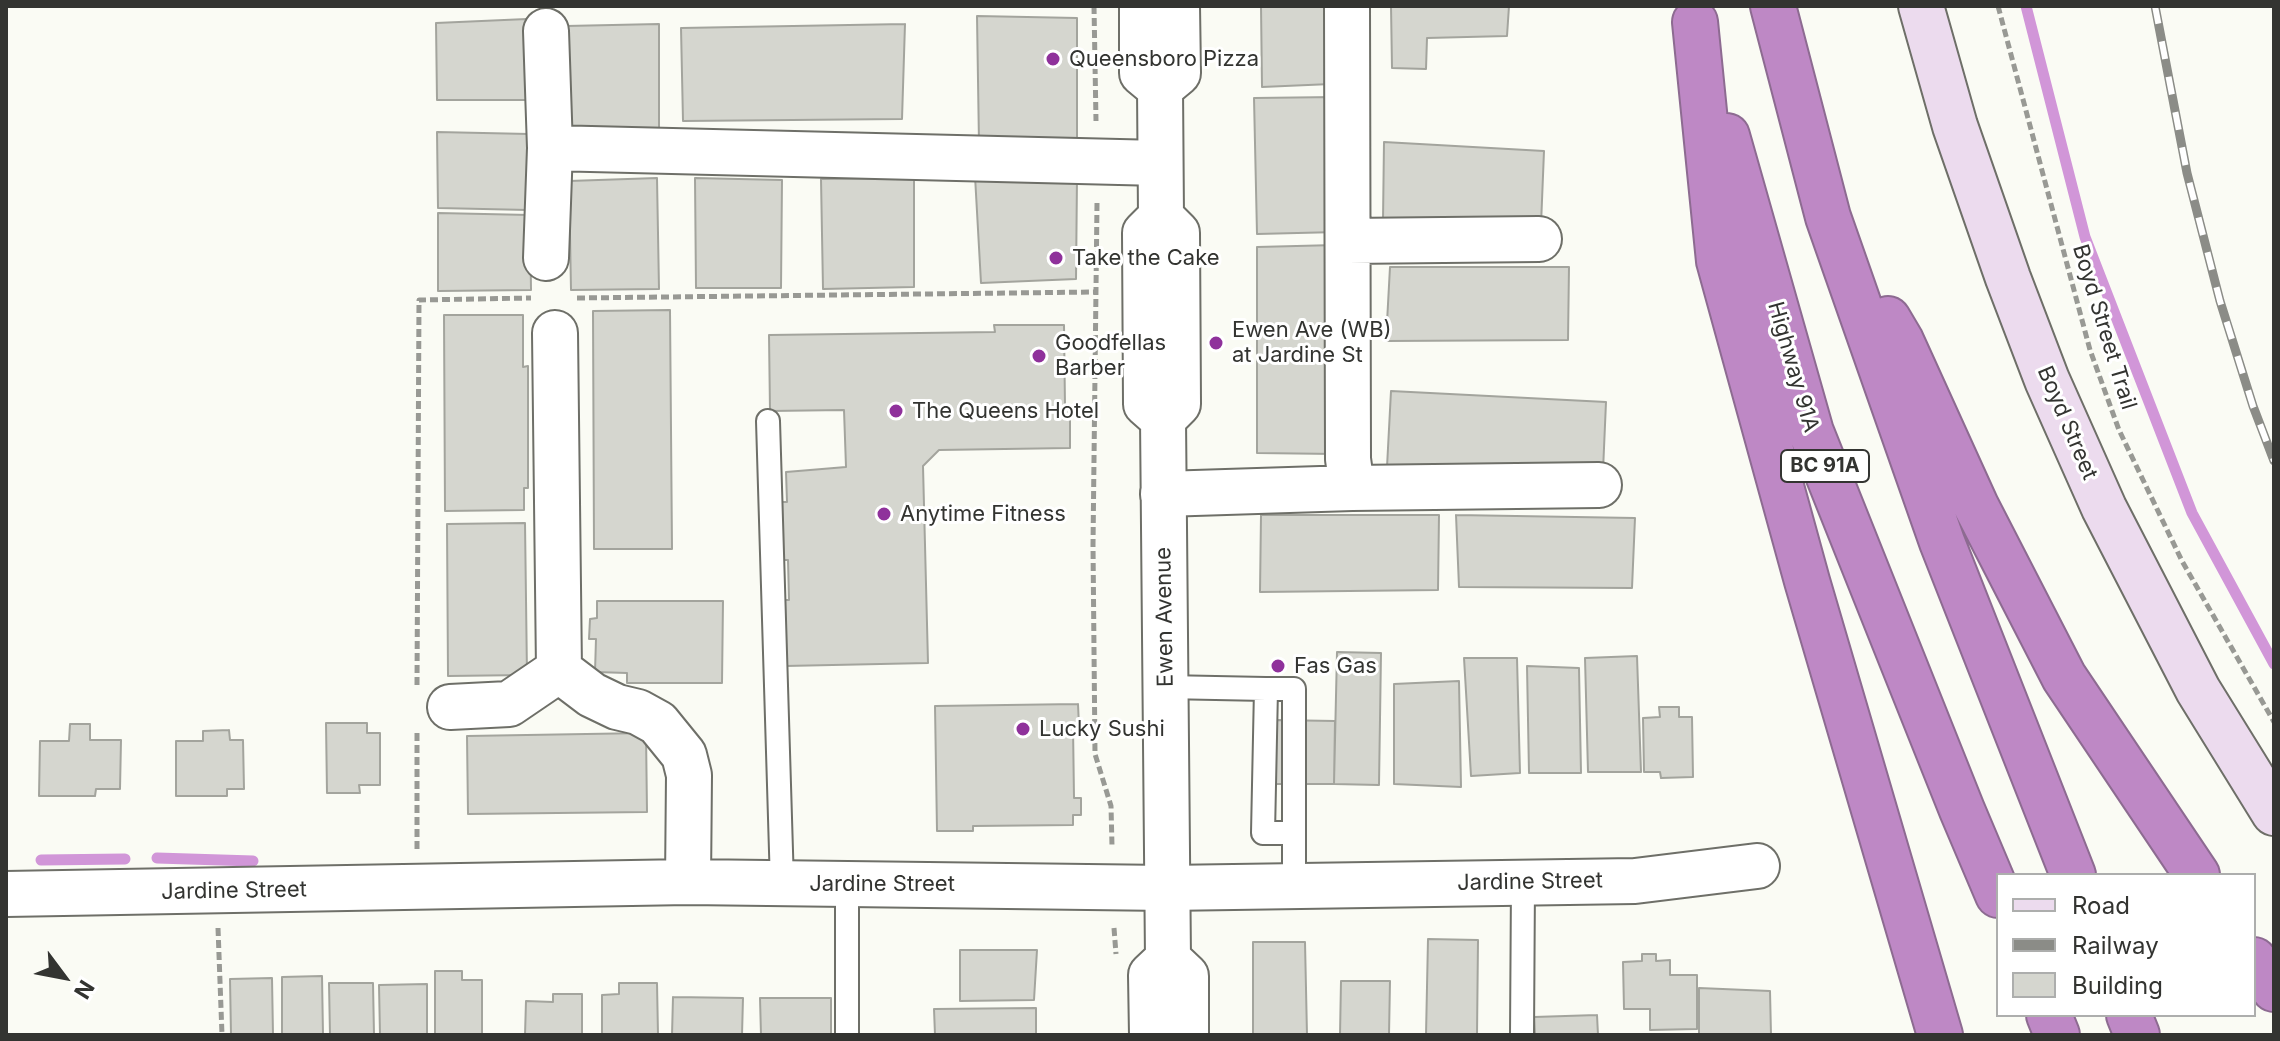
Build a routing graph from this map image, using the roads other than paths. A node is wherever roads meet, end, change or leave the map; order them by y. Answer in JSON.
{"nodes":[{"id":1,"x":1142,"y":6,"type":"edge"},
{"id":2,"x":1177,"y":6,"type":"edge"},
{"id":3,"x":1347,"y":6,"type":"edge"},
{"id":4,"x":1773,"y":6,"type":"edge"},
{"id":5,"x":1921,"y":6,"type":"edge"},
{"id":6,"x":1693,"y":14,"type":"edge"},
{"id":7,"x":546,"y":31,"type":"dead end"},
{"id":8,"x":1160,"y":88,"type":"junction"},
{"id":9,"x":550,"y":148,"type":"junction"},
{"id":10,"x":1160,"y":163,"type":"junction"},
{"id":11,"x":1828,"y":217,"type":"junction"},
{"id":12,"x":1539,"y":239,"type":"dead end"},
{"id":13,"x":1348,"y":241,"type":"junction"},
{"id":14,"x":546,"y":258,"type":"dead end"},
{"id":15,"x":555,"y":333,"type":"dead end"},
{"id":16,"x":768,"y":421,"type":"dead end"},
{"id":17,"x":1599,"y":485,"type":"dead end"},
{"id":18,"x":1352,"y":488,"type":"junction"},
{"id":19,"x":1163,"y":494,"type":"junction"},
{"id":20,"x":559,"y":670,"type":"junction"},
{"id":21,"x":1165,"y":687,"type":"junction"},
{"id":22,"x":1266,"y":689,"type":"junction"},
{"id":23,"x":450,"y":707,"type":"dead end"},
{"id":24,"x":2274,"y":813,"type":"edge"},
{"id":25,"x":1294,"y":833,"type":"junction"},
{"id":26,"x":1757,"y":866,"type":"dead end"},
{"id":27,"x":2072,"y":873,"type":"edge"},
{"id":28,"x":2196,"y":873,"type":"edge"},
{"id":29,"x":688,"y":882,"type":"junction"},
{"id":30,"x":1523,"y":882,"type":"junction"},
{"id":31,"x":847,"y":883,"type":"junction"},
{"id":32,"x":782,"y":884,"type":"junction"},
{"id":33,"x":1294,"y":886,"type":"junction"},
{"id":34,"x":1167,"y":888,"type":"junction"},
{"id":35,"x":1996,"y":890,"type":"edge"},
{"id":36,"x":6,"y":894,"type":"edge"},
{"id":37,"x":1168,"y":959,"type":"junction"},
{"id":38,"x":2256,"y":963,"type":"edge"},
{"id":39,"x":2274,"y":989,"type":"edge"},
{"id":40,"x":847,"y":1035,"type":"edge"},
{"id":41,"x":1152,"y":1035,"type":"edge"},
{"id":42,"x":1186,"y":1035,"type":"edge"},
{"id":43,"x":1522,"y":1035,"type":"edge"},
{"id":44,"x":1940,"y":1035,"type":"edge"}],
"edges":[{"from":1,"to":8,"type":"street","name":"Ewen Avenue"},
{"from":2,"to":8,"type":"street","name":"Ewen Avenue"},
{"from":3,"to":13,"type":"street"},
{"from":4,"to":11,"type":"highway"},
{"from":5,"to":24,"type":"main road","name":"Boyd Street"},
{"from":6,"to":35,"type":"highway","name":"Highway 91A","number":"BC 91A"},
{"from":6,"to":44,"type":"highway"},
{"from":7,"to":9,"type":"street"},
{"from":8,"to":10,"type":"street","name":"Ewen Avenue"},
{"from":9,"to":10,"type":"street"},
{"from":9,"to":14,"type":"street"},
{"from":10,"to":19,"type":"street","name":"Ewen Avenue"},
{"from":11,"to":27,"type":"highway"},
{"from":11,"to":28,"type":"highway"},
{"from":12,"to":13,"type":"street"},
{"from":13,"to":18,"type":"street"},
{"from":15,"to":20,"type":"street"},
{"from":16,"to":32,"type":"lane"},
{"from":17,"to":18,"type":"street"},
{"from":18,"to":19,"type":"street"},
{"from":19,"to":21,"type":"street","name":"Ewen Avenue"},
{"from":20,"to":23,"type":"street"},
{"from":20,"to":29,"type":"street"},
{"from":21,"to":22,"type":"lane"},
{"from":21,"to":34,"type":"street","name":"Ewen Avenue"},
{"from":22,"to":25,"type":"lane"},
{"from":22,"to":25,"type":"lane"},
{"from":25,"to":33,"type":"lane"},
{"from":26,"to":30,"type":"street","name":"Jardine Street"},
{"from":29,"to":32,"type":"street","name":"Jardine Street"},
{"from":29,"to":36,"type":"street","name":"Jardine Street"},
{"from":30,"to":33,"type":"street","name":"Jardine Street"},
{"from":30,"to":43,"type":"lane"},
{"from":31,"to":32,"type":"street","name":"Jardine Street"},
{"from":31,"to":34,"type":"street","name":"Jardine Street"},
{"from":31,"to":40,"type":"lane"},
{"from":33,"to":34,"type":"street","name":"Jardine Street"},
{"from":34,"to":37,"type":"street","name":"Ewen Avenue"},
{"from":37,"to":41,"type":"street","name":"Ewen Avenue"},
{"from":37,"to":42,"type":"street","name":"Ewen Avenue"},
{"from":38,"to":39,"type":"highway"}]}
